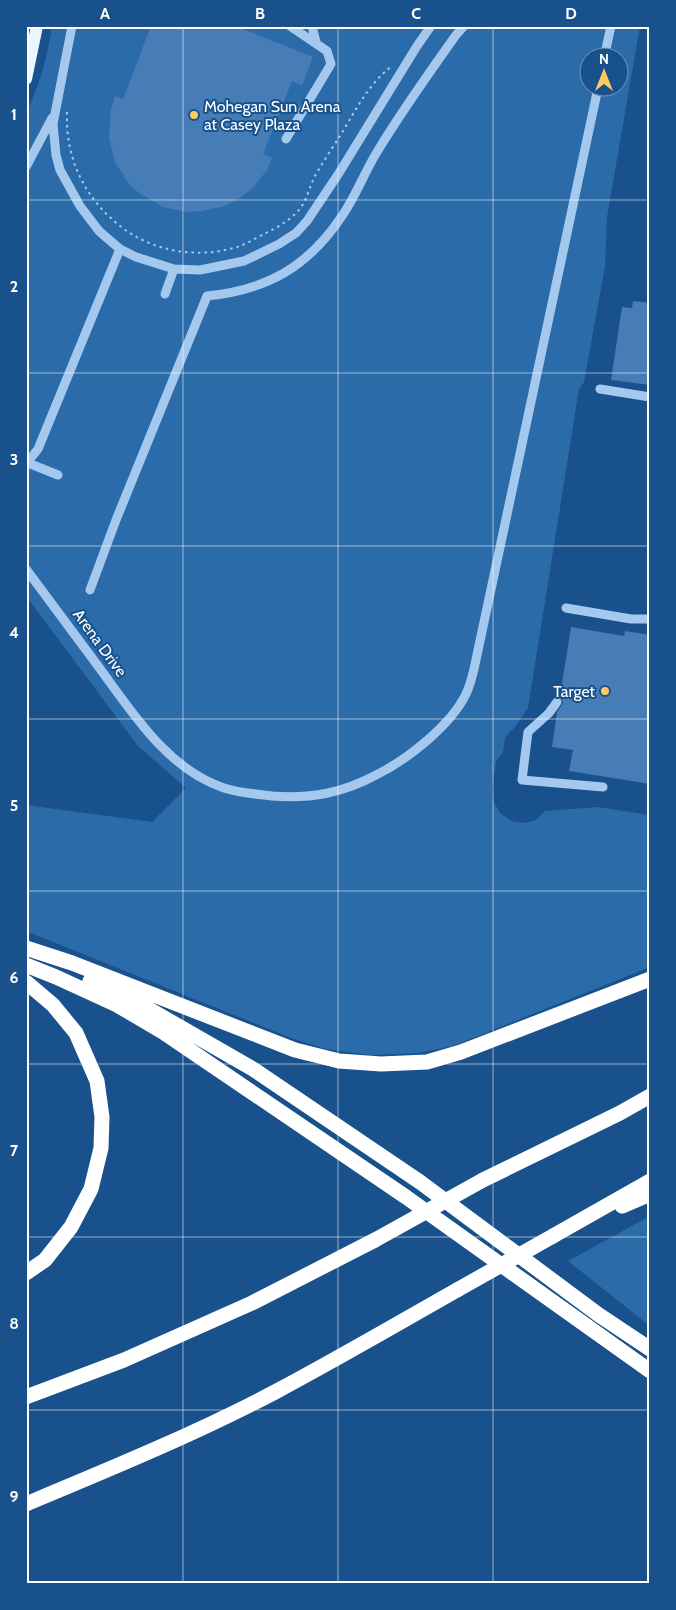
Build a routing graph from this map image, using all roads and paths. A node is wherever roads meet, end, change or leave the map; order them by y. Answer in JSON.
{"nodes":[{"id":1,"x":37,"y":26,"type":"edge"},
{"id":2,"x":72,"y":26,"type":"edge"},
{"id":3,"x":290,"y":26,"type":"edge"},
{"id":4,"x":312,"y":26,"type":"edge"},
{"id":5,"x":431,"y":26,"type":"edge"},
{"id":6,"x":464,"y":26,"type":"edge"},
{"id":7,"x":611,"y":26,"type":"edge"},
{"id":8,"x":316,"y":42,"type":"junction"},
{"id":9,"x":606,"y":48,"type":"edge"},
{"id":10,"x":396,"y":63,"type":"dead end"},
{"id":11,"x":26,"y":79,"type":"edge"},
{"id":12,"x":58,"y":92,"type":"junction"},
{"id":13,"x":596,"y":98,"type":"edge"},
{"id":14,"x":55,"y":109,"type":"junction"},
{"id":15,"x":286,"y":139,"type":"dead end"},
{"id":16,"x":26,"y":167,"type":"edge"},
{"id":17,"x":120,"y":249,"type":"junction"},
{"id":18,"x":174,"y":269,"type":"junction"},
{"id":19,"x":165,"y":294,"type":"dead end"},
{"id":20,"x":600,"y":389,"type":"dead end"},
{"id":21,"x":650,"y":397,"type":"edge"},
{"id":22,"x":27,"y":462,"type":"edge"},
{"id":23,"x":58,"y":475,"type":"dead end"},
{"id":24,"x":26,"y":569,"type":"edge"},
{"id":25,"x":90,"y":590,"type":"dead end"},
{"id":26,"x":566,"y":608,"type":"dead end"},
{"id":27,"x":650,"y":619,"type":"edge"},
{"id":28,"x":557,"y":702,"type":"dead end"},
{"id":29,"x":603,"y":787,"type":"dead end"},
{"id":30,"x":26,"y":948,"type":"edge"},
{"id":31,"x":26,"y":954,"type":"edge"},
{"id":32,"x":26,"y":965,"type":"edge"},
{"id":33,"x":650,"y":979,"type":"edge"},
{"id":34,"x":26,"y":982,"type":"edge"},
{"id":35,"x":650,"y":1096,"type":"edge"},
{"id":36,"x":650,"y":1181,"type":"edge"},
{"id":37,"x":650,"y":1194,"type":"edge"},
{"id":38,"x":557,"y":1234,"type":"junction"},
{"id":39,"x":26,"y":1273,"type":"edge"},
{"id":40,"x":650,"y":1349,"type":"edge"},
{"id":41,"x":650,"y":1371,"type":"edge"},
{"id":42,"x":26,"y":1397,"type":"edge"},
{"id":43,"x":26,"y":1504,"type":"edge"}],
"edges":[{"from":1,"to":11,"type":"main road"},
{"from":2,"to":12,"type":"lane"},
{"from":3,"to":8,"type":"lane"},
{"from":4,"to":8,"type":"lane"},
{"from":5,"to":18,"type":"lane"},
{"from":6,"to":25,"type":"lane"},
{"from":7,"to":9,"type":"lane"},
{"from":8,"to":15,"type":"lane"},
{"from":10,"to":12,"type":"path"},
{"from":12,"to":14,"type":"lane"},
{"from":13,"to":24,"type":"lane","name":"Arena Drive"},
{"from":14,"to":16,"type":"lane"},
{"from":14,"to":17,"type":"lane"},
{"from":17,"to":18,"type":"lane"},
{"from":17,"to":22,"type":"lane"},
{"from":18,"to":19,"type":"lane"},
{"from":20,"to":21,"type":"lane"},
{"from":22,"to":23,"type":"lane"},
{"from":26,"to":27,"type":"lane"},
{"from":28,"to":29,"type":"lane"},
{"from":30,"to":33,"type":"highway"},
{"from":31,"to":40,"type":"highway"},
{"from":32,"to":41,"type":"highway"},
{"from":34,"to":39,"type":"highway"},
{"from":35,"to":42,"type":"highway","bridge":true},
{"from":36,"to":38,"type":"highway"},
{"from":37,"to":38,"type":"highway"},
{"from":38,"to":43,"type":"highway","bridge":true}]}
